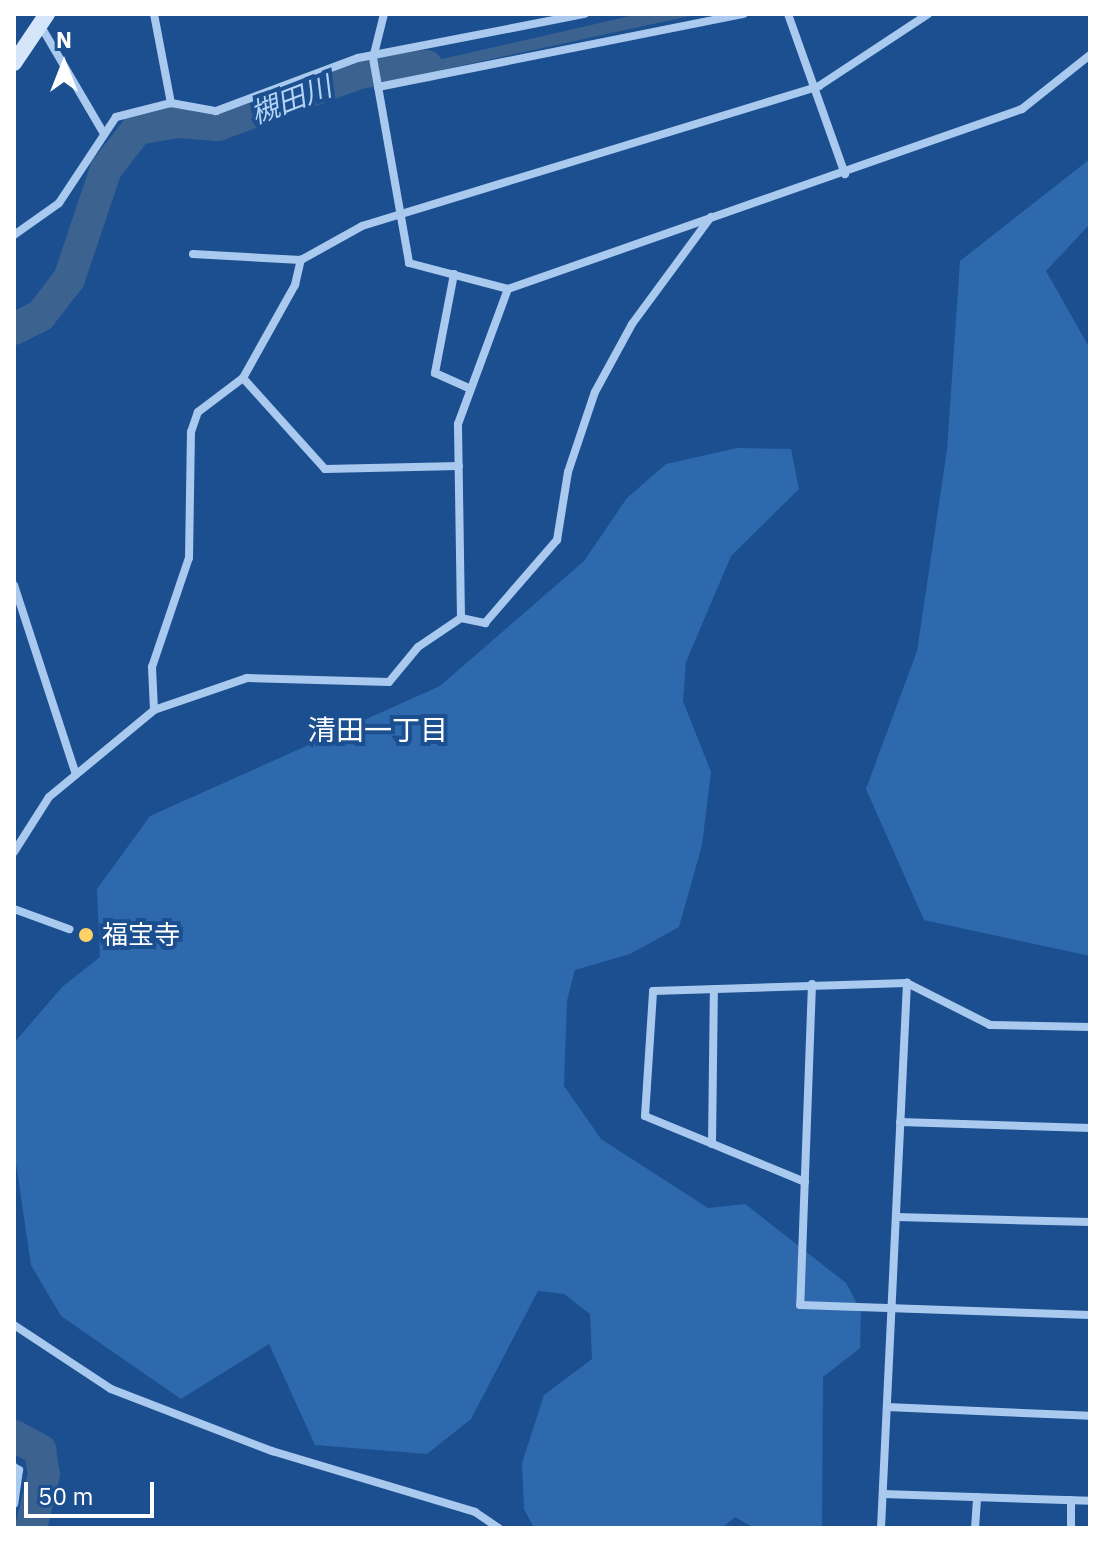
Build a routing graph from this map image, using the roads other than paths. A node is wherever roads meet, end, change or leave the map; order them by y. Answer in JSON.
{"nodes":[{"id":1,"x":154,"y":14,"type":"edge"},
{"id":2,"x":384,"y":14,"type":"edge"},
{"id":3,"x":585,"y":14,"type":"edge"},
{"id":4,"x":744,"y":14,"type":"edge"},
{"id":5,"x":788,"y":14,"type":"edge"},
{"id":6,"x":928,"y":14,"type":"edge"},
{"id":7,"x":44,"y":16,"type":"edge"},
{"id":8,"x":1090,"y":56,"type":"edge"},
{"id":9,"x":373,"y":58,"type":"junction"},
{"id":10,"x":14,"y":63,"type":"edge"},
{"id":11,"x":377,"y":84,"type":"junction"},
{"id":12,"x":819,"y":86,"type":"junction"},
{"id":13,"x":171,"y":103,"type":"junction"},
{"id":14,"x":103,"y":132,"type":"junction"},
{"id":15,"x":845,"y":174,"type":"junction"},
{"id":16,"x":401,"y":215,"type":"junction"},
{"id":17,"x":711,"y":217,"type":"junction"},
{"id":18,"x":14,"y":235,"type":"edge"},
{"id":19,"x":193,"y":254,"type":"dead end"},
{"id":20,"x":301,"y":260,"type":"junction"},
{"id":21,"x":454,"y":274,"type":"junction"},
{"id":22,"x":508,"y":289,"type":"junction"},
{"id":23,"x":243,"y":378,"type":"junction"},
{"id":24,"x":467,"y":387,"type":"junction"},
{"id":25,"x":459,"y":466,"type":"junction"},
{"id":26,"x":14,"y":585,"type":"edge"},
{"id":27,"x":461,"y":618,"type":"junction"},
{"id":28,"x":154,"y":710,"type":"junction"},
{"id":29,"x":75,"y":772,"type":"junction"},
{"id":30,"x":14,"y":852,"type":"edge"},
{"id":31,"x":14,"y":909,"type":"edge"},
{"id":32,"x":69,"y":929,"type":"dead end"},
{"id":33,"x":907,"y":983,"type":"junction"},
{"id":34,"x":812,"y":984,"type":"junction"},
{"id":35,"x":714,"y":989,"type":"junction"},
{"id":36,"x":1090,"y":1027,"type":"edge"},
{"id":37,"x":900,"y":1122,"type":"junction"},
{"id":38,"x":1090,"y":1128,"type":"edge"},
{"id":39,"x":712,"y":1144,"type":"junction"},
{"id":40,"x":805,"y":1182,"type":"junction"},
{"id":41,"x":896,"y":1217,"type":"junction"},
{"id":42,"x":1090,"y":1222,"type":"edge"},
{"id":43,"x":892,"y":1308,"type":"junction"},
{"id":44,"x":1090,"y":1315,"type":"edge"},
{"id":45,"x":14,"y":1325,"type":"edge"},
{"id":46,"x":887,"y":1407,"type":"junction"},
{"id":47,"x":1090,"y":1416,"type":"edge"},
{"id":48,"x":14,"y":1467,"type":"edge"},
{"id":49,"x":883,"y":1494,"type":"junction"},
{"id":50,"x":977,"y":1497,"type":"junction"},
{"id":51,"x":1071,"y":1500,"type":"junction"},
{"id":52,"x":1090,"y":1501,"type":"edge"},
{"id":53,"x":14,"y":1504,"type":"edge"},
{"id":54,"x":499,"y":1528,"type":"edge"},
{"id":55,"x":881,"y":1528,"type":"edge"},
{"id":56,"x":975,"y":1528,"type":"edge"},
{"id":57,"x":1071,"y":1528,"type":"edge"}],
"edges":[{"from":1,"to":13,"type":"street"},
{"from":2,"to":9,"type":"street"},
{"from":3,"to":9,"type":"street"},
{"from":4,"to":11,"type":"street"},
{"from":5,"to":12,"type":"street"},
{"from":6,"to":12,"type":"street"},
{"from":7,"to":10,"type":"street"},
{"from":7,"to":14,"type":"street"},
{"from":8,"to":15,"type":"street"},
{"from":9,"to":11,"type":"street"},
{"from":9,"to":13,"type":"street"},
{"from":11,"to":16,"type":"street"},
{"from":12,"to":15,"type":"street"},
{"from":12,"to":16,"type":"street"},
{"from":13,"to":14,"type":"street"},
{"from":14,"to":18,"type":"street"},
{"from":15,"to":17,"type":"street"},
{"from":16,"to":20,"type":"street"},
{"from":16,"to":21,"type":"street"},
{"from":17,"to":22,"type":"street"},
{"from":17,"to":27,"type":"street"},
{"from":19,"to":20,"type":"street"},
{"from":20,"to":23,"type":"street"},
{"from":21,"to":22,"type":"street"},
{"from":21,"to":24,"type":"street"},
{"from":22,"to":24,"type":"street"},
{"from":23,"to":25,"type":"street"},
{"from":23,"to":28,"type":"street"},
{"from":24,"to":25,"type":"street"},
{"from":25,"to":27,"type":"street"},
{"from":26,"to":29,"type":"street"},
{"from":27,"to":28,"type":"street"},
{"from":28,"to":29,"type":"street"},
{"from":29,"to":30,"type":"street"},
{"from":31,"to":32,"type":"street"},
{"from":33,"to":34,"type":"street"},
{"from":33,"to":36,"type":"street"},
{"from":33,"to":37,"type":"street"},
{"from":34,"to":35,"type":"street"},
{"from":34,"to":40,"type":"street"},
{"from":35,"to":39,"type":"street"},
{"from":35,"to":39,"type":"street"},
{"from":37,"to":38,"type":"street"},
{"from":37,"to":41,"type":"street"},
{"from":39,"to":40,"type":"street"},
{"from":40,"to":43,"type":"street"},
{"from":41,"to":42,"type":"street"},
{"from":41,"to":43,"type":"street"},
{"from":43,"to":44,"type":"street"},
{"from":43,"to":46,"type":"street"},
{"from":45,"to":54,"type":"street"},
{"from":46,"to":47,"type":"street"},
{"from":46,"to":49,"type":"street"},
{"from":48,"to":53,"type":"street"},
{"from":49,"to":50,"type":"street"},
{"from":49,"to":55,"type":"street"},
{"from":50,"to":51,"type":"street"},
{"from":50,"to":56,"type":"street"},
{"from":51,"to":52,"type":"street"},
{"from":51,"to":57,"type":"street"}]}
